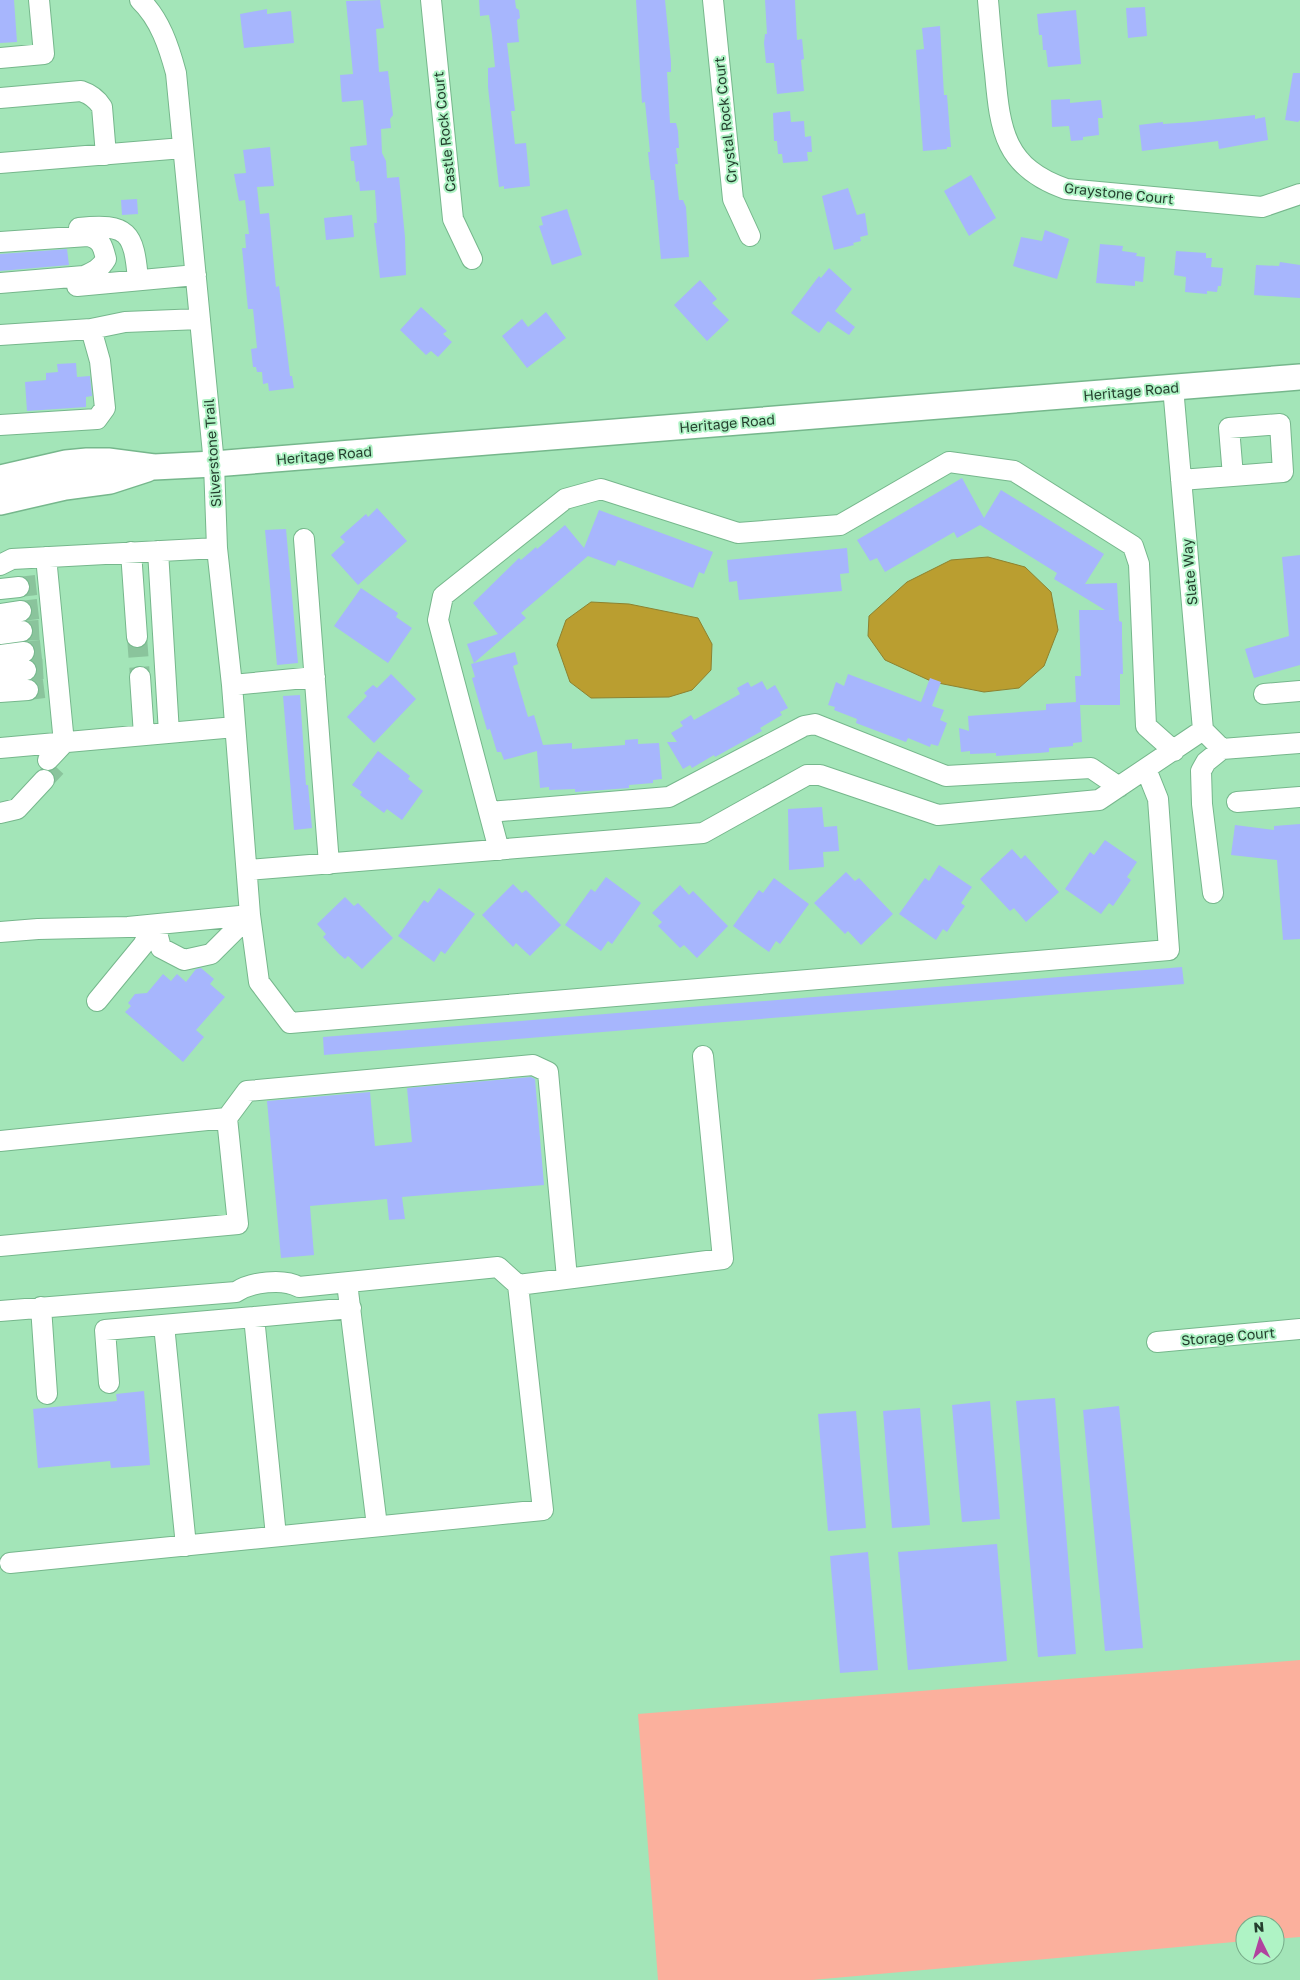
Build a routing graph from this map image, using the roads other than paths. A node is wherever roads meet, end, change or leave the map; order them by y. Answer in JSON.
{"nodes":[{"id":1,"x":39,"y":0,"type":"edge"},
{"id":2,"x":140,"y":0,"type":"edge"},
{"id":3,"x":431,"y":0,"type":"edge"},
{"id":4,"x":713,"y":0,"type":"edge"},
{"id":5,"x":988,"y":0,"type":"edge"},
{"id":6,"x":0,"y":58,"type":"edge"},
{"id":7,"x":0,"y":98,"type":"edge"},
{"id":8,"x":183,"y":148,"type":"junction"},
{"id":9,"x":106,"y":155,"type":"junction"},
{"id":10,"x":0,"y":164,"type":"edge"},
{"id":11,"x":1300,"y":194,"type":"edge"},
{"id":12,"x":0,"y":234,"type":"edge"},
{"id":13,"x":750,"y":236,"type":"dead end"},
{"id":14,"x":0,"y":242,"type":"edge"},
{"id":15,"x":472,"y":259,"type":"dead end"},
{"id":16,"x":196,"y":275,"type":"junction"},
{"id":17,"x":138,"y":280,"type":"junction"},
{"id":18,"x":0,"y":283,"type":"edge"},
{"id":19,"x":0,"y":293,"type":"edge"},
{"id":20,"x":200,"y":319,"type":"junction"},
{"id":21,"x":91,"y":329,"type":"junction"},
{"id":22,"x":0,"y":335,"type":"edge"},
{"id":23,"x":1300,"y":377,"type":"edge"},
{"id":24,"x":1173,"y":387,"type":"junction"},
{"id":25,"x":0,"y":426,"type":"edge"},
{"id":26,"x":214,"y":464,"type":"junction"},
{"id":27,"x":154,"y":467,"type":"junction"},
{"id":28,"x":1233,"y":476,"type":"dead end"},
{"id":29,"x":0,"y":478,"type":"edge"},
{"id":30,"x":1181,"y":480,"type":"junction"},
{"id":31,"x":0,"y":502,"type":"edge"},
{"id":32,"x":304,"y":539,"type":"dead end"},
{"id":33,"x":217,"y":548,"type":"junction"},
{"id":34,"x":158,"y":551,"type":"junction"},
{"id":35,"x":131,"y":552,"type":"junction"},
{"id":36,"x":46,"y":557,"type":"junction"},
{"id":37,"x":0,"y":564,"type":"edge"},
{"id":38,"x":26,"y":586,"type":"edge"},
{"id":39,"x":37,"y":609,"type":"junction"},
{"id":40,"x":0,"y":614,"type":"edge"},
{"id":41,"x":38,"y":630,"type":"junction"},
{"id":42,"x":0,"y":634,"type":"edge"},
{"id":43,"x":137,"y":637,"type":"tunnel mouth"},
{"id":44,"x":0,"y":655,"type":"edge"},
{"id":45,"x":42,"y":669,"type":"junction"},
{"id":46,"x":0,"y":673,"type":"edge"},
{"id":47,"x":140,"y":677,"type":"tunnel mouth"},
{"id":48,"x":314,"y":677,"type":"junction"},
{"id":49,"x":232,"y":684,"type":"junction"},
{"id":50,"x":1300,"y":690,"type":"edge"},
{"id":51,"x":0,"y":692,"type":"edge"},
{"id":52,"x":1264,"y":694,"type":"dead end"},
{"id":53,"x":235,"y":728,"type":"junction"},
{"id":54,"x":1203,"y":730,"type":"junction"},
{"id":55,"x":170,"y":733,"type":"junction"},
{"id":56,"x":144,"y":736,"type":"junction"},
{"id":57,"x":64,"y":743,"type":"junction"},
{"id":58,"x":1300,"y":743,"type":"edge"},
{"id":59,"x":0,"y":748,"type":"edge"},
{"id":60,"x":1222,"y":749,"type":"junction"},
{"id":61,"x":1174,"y":750,"type":"junction"},
{"id":62,"x":1146,"y":769,"type":"junction"},
{"id":63,"x":1119,"y":787,"type":"junction"},
{"id":64,"x":1300,"y":797,"type":"edge"},
{"id":65,"x":1236,"y":802,"type":"dead end"},
{"id":66,"x":0,"y":807,"type":"edge"},
{"id":67,"x":489,"y":812,"type":"junction"},
{"id":68,"x":0,"y":813,"type":"edge"},
{"id":69,"x":499,"y":850,"type":"junction"},
{"id":70,"x":329,"y":864,"type":"junction"},
{"id":71,"x":247,"y":870,"type":"junction"},
{"id":72,"x":1212,"y":893,"type":"dead end"},
{"id":73,"x":250,"y":915,"type":"junction"},
{"id":74,"x":155,"y":925,"type":"junction"},
{"id":75,"x":0,"y":932,"type":"edge"},
{"id":76,"x":97,"y":1000,"type":"dead end"},
{"id":77,"x":703,"y":1056,"type":"dead end"},
{"id":78,"x":227,"y":1118,"type":"junction"},
{"id":79,"x":0,"y":1141,"type":"edge"},
{"id":80,"x":0,"y":1246,"type":"edge"},
{"id":81,"x":567,"y":1278,"type":"junction"},
{"id":82,"x":347,"y":1283,"type":"junction"},
{"id":83,"x":518,"y":1285,"type":"junction"},
{"id":84,"x":41,"y":1307,"type":"junction"},
{"id":85,"x":351,"y":1308,"type":"junction"},
{"id":86,"x":0,"y":1311,"type":"edge"},
{"id":87,"x":254,"y":1317,"type":"junction"},
{"id":88,"x":164,"y":1325,"type":"junction"},
{"id":89,"x":1300,"y":1329,"type":"edge"},
{"id":90,"x":1157,"y":1342,"type":"dead end"},
{"id":91,"x":109,"y":1383,"type":"dead end"},
{"id":92,"x":47,"y":1394,"type":"dead end"},
{"id":93,"x":377,"y":1526,"type":"junction"},
{"id":94,"x":276,"y":1536,"type":"junction"},
{"id":95,"x":186,"y":1546,"type":"junction"},
{"id":96,"x":10,"y":1563,"type":"dead end"}],
"edges":[{"from":1,"to":6,"type":"street"},
{"from":2,"to":8,"type":"street","name":"Silverstone Trail"},
{"from":3,"to":15,"type":"street","name":"Castle Rock Court"},
{"from":4,"to":13,"type":"street","name":"Crystal Rock Court"},
{"from":5,"to":11,"type":"street","name":"Graystone Court"},
{"from":7,"to":9,"type":"street"},
{"from":8,"to":9,"type":"street"},
{"from":8,"to":16,"type":"street","name":"Silverstone Trail"},
{"from":9,"to":10,"type":"street"},
{"from":12,"to":17,"type":"street"},
{"from":14,"to":18,"type":"street"},
{"from":16,"to":17,"type":"street"},
{"from":16,"to":20,"type":"street","name":"Silverstone Trail"},
{"from":17,"to":19,"type":"street"},
{"from":20,"to":21,"type":"street"},
{"from":20,"to":26,"type":"street","name":"Silverstone Trail"},
{"from":21,"to":22,"type":"street"},
{"from":21,"to":25,"type":"street"},
{"from":23,"to":24,"type":"main road","name":"Heritage Road"},
{"from":24,"to":26,"type":"main road","name":"Heritage Road"},
{"from":24,"to":30,"type":"street","name":"Slate Way"},
{"from":26,"to":27,"type":"main road","name":"Heritage Road"},
{"from":26,"to":33,"type":"street","name":"Silverstone Trail"},
{"from":27,"to":29,"type":"main road","name":"Heritage Road"},
{"from":27,"to":31,"type":"main road","name":"Heritage Road"},
{"from":28,"to":30,"type":"street"},
{"from":30,"to":54,"type":"street","name":"Slate Way"},
{"from":32,"to":48,"type":"street"},
{"from":33,"to":34,"type":"street"},
{"from":33,"to":49,"type":"street","name":"Silverstone Trail"},
{"from":34,"to":35,"type":"street"},
{"from":34,"to":55,"type":"street"},
{"from":35,"to":36,"type":"street"},
{"from":35,"to":43,"type":"street"},
{"from":36,"to":37,"type":"street"},
{"from":36,"to":38,"type":"street"},
{"from":38,"to":39,"type":"street"},
{"from":39,"to":40,"type":"street"},
{"from":39,"to":41,"type":"street"},
{"from":41,"to":42,"type":"street"},
{"from":41,"to":45,"type":"street"},
{"from":44,"to":45,"type":"street"},
{"from":45,"to":46,"type":"street"},
{"from":45,"to":51,"type":"street"},
{"from":45,"to":57,"type":"street"},
{"from":47,"to":56,"type":"street"},
{"from":48,"to":49,"type":"street"},
{"from":48,"to":70,"type":"street"},
{"from":49,"to":53,"type":"street","name":"Silverstone Trail"},
{"from":50,"to":52,"type":"street"},
{"from":53,"to":55,"type":"street"},
{"from":53,"to":71,"type":"street","name":"Silverstone Trail"},
{"from":54,"to":60,"type":"street"},
{"from":54,"to":61,"type":"street"},
{"from":55,"to":56,"type":"street"},
{"from":56,"to":57,"type":"street"},
{"from":57,"to":59,"type":"street"},
{"from":57,"to":68,"type":"street"},
{"from":58,"to":60,"type":"street"},
{"from":60,"to":72,"type":"street"},
{"from":61,"to":62,"type":"street"},
{"from":61,"to":67,"type":"street"},
{"from":62,"to":63,"type":"street"},
{"from":62,"to":73,"type":"street","name":"Silverstone Trail"},
{"from":63,"to":67,"type":"street"},
{"from":63,"to":69,"type":"street"},
{"from":64,"to":65,"type":"street"},
{"from":66,"to":68,"type":"street"},
{"from":67,"to":69,"type":"street"},
{"from":69,"to":70,"type":"street"},
{"from":70,"to":71,"type":"street"},
{"from":71,"to":73,"type":"street","name":"Silverstone Trail"},
{"from":73,"to":74,"type":"street"},
{"from":73,"to":74,"type":"street"},
{"from":74,"to":75,"type":"street"},
{"from":74,"to":76,"type":"street"},
{"from":77,"to":81,"type":"street"},
{"from":78,"to":79,"type":"street"},
{"from":78,"to":80,"type":"street"},
{"from":78,"to":81,"type":"street"},
{"from":81,"to":83,"type":"street"},
{"from":82,"to":83,"type":"street"},
{"from":82,"to":84,"type":"street"},
{"from":82,"to":85,"type":"street"},
{"from":83,"to":93,"type":"street"},
{"from":84,"to":86,"type":"street"},
{"from":84,"to":92,"type":"street"},
{"from":85,"to":87,"type":"street"},
{"from":85,"to":93,"type":"street"},
{"from":87,"to":88,"type":"street"},
{"from":87,"to":94,"type":"street"},
{"from":88,"to":91,"type":"street"},
{"from":88,"to":95,"type":"street"},
{"from":89,"to":90,"type":"street","name":"Storage Court"},
{"from":93,"to":94,"type":"street"},
{"from":94,"to":95,"type":"street"},
{"from":95,"to":96,"type":"street"}]}
